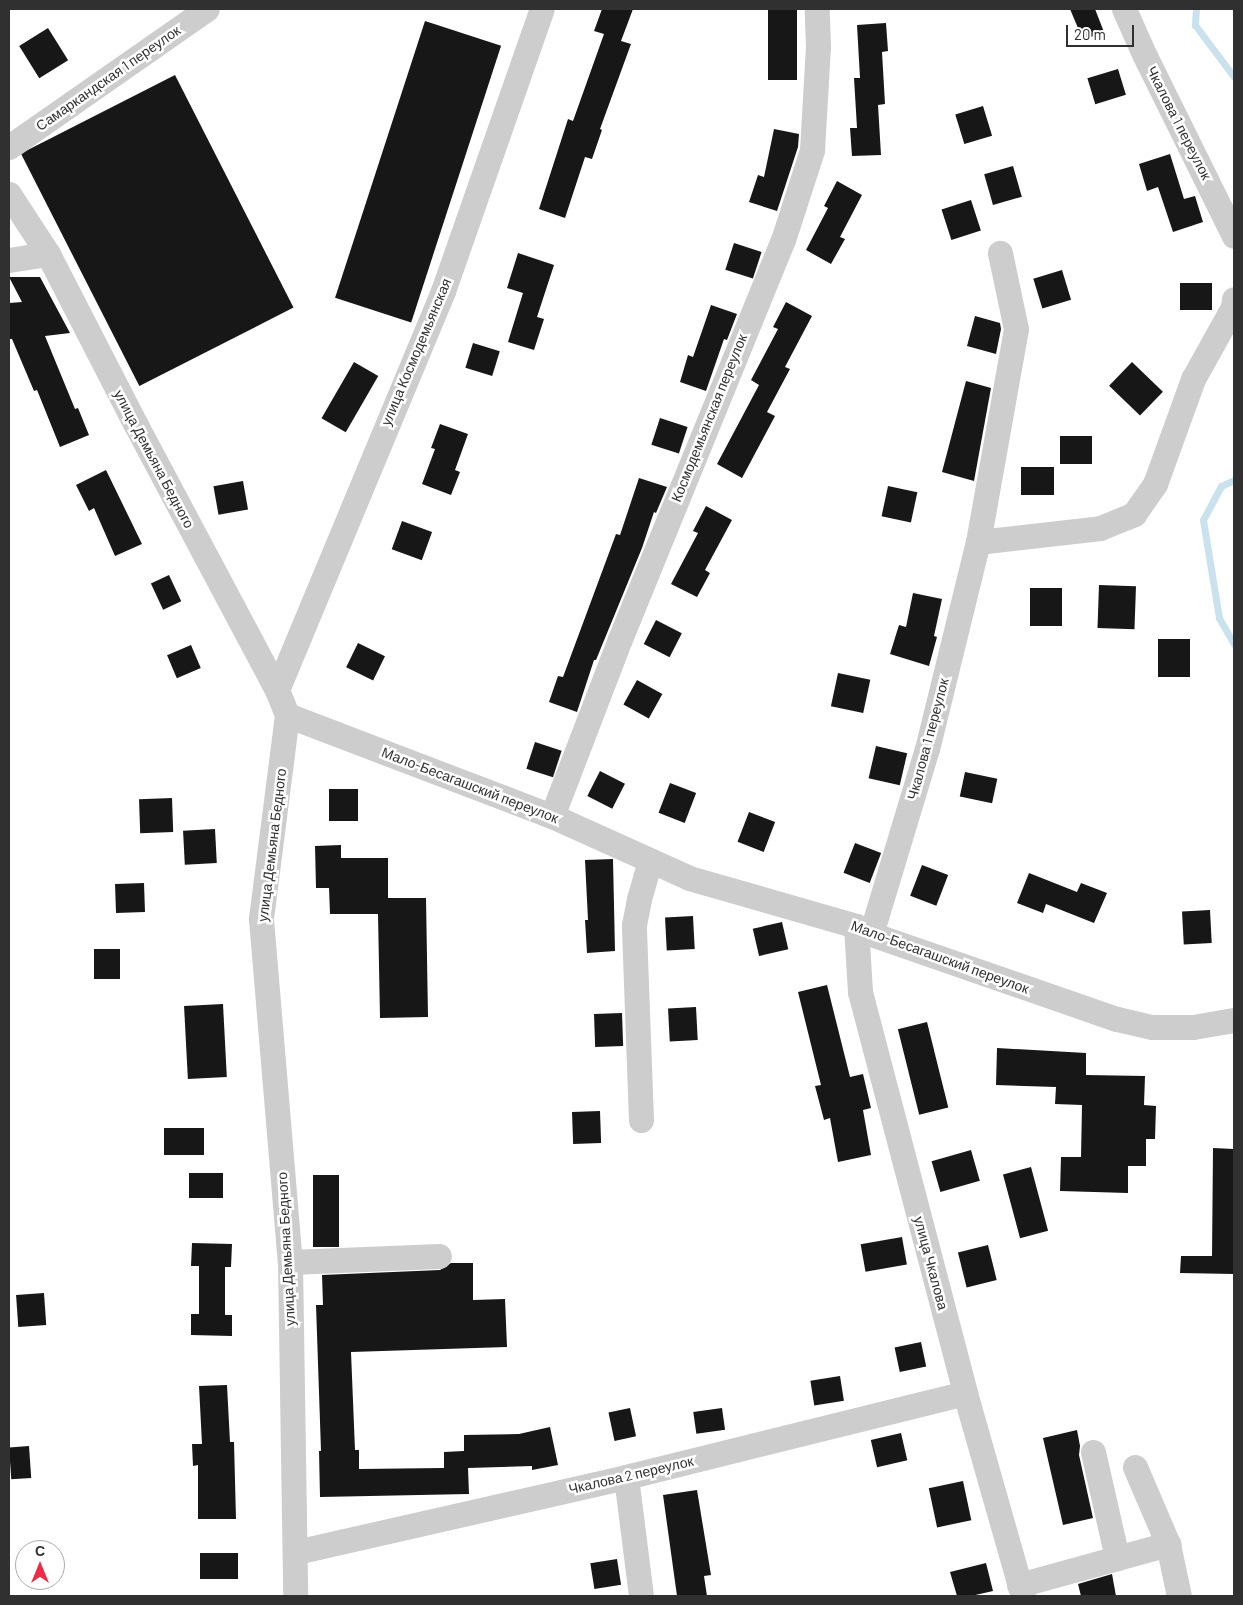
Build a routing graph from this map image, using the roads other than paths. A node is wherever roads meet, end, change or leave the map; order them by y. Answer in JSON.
{"nodes":[{"id":1,"x":207,"y":9,"type":"edge"},
{"id":2,"x":542,"y":9,"type":"edge"},
{"id":3,"x":818,"y":9,"type":"edge"},
{"id":4,"x":1124,"y":9,"type":"edge"},
{"id":5,"x":9,"y":147,"type":"edge"},
{"id":6,"x":9,"y":194,"type":"edge"},
{"id":7,"x":1234,"y":236,"type":"edge"},
{"id":8,"x":1000,"y":253,"type":"dead end"},
{"id":9,"x":48,"y":254,"type":"junction"},
{"id":10,"x":9,"y":260,"type":"edge"},
{"id":11,"x":1234,"y":299,"type":"edge"},
{"id":12,"x":978,"y":542,"type":"junction"},
{"id":13,"x":277,"y":690,"type":"junction"},
{"id":14,"x":287,"y":715,"type":"junction"},
{"id":15,"x":552,"y":816,"type":"junction"},
{"id":16,"x":650,"y":861,"type":"junction"},
{"id":17,"x":864,"y":930,"type":"junction"},
{"id":18,"x":1234,"y":1020,"type":"edge"},
{"id":19,"x":641,"y":1120,"type":"dead end"},
{"id":20,"x":439,"y":1256,"type":"dead end"},
{"id":21,"x":290,"y":1262,"type":"junction"},
{"id":22,"x":965,"y":1393,"type":"junction"},
{"id":23,"x":1093,"y":1452,"type":"dead end"},
{"id":24,"x":1135,"y":1467,"type":"dead end"},
{"id":25,"x":626,"y":1477,"type":"junction"},
{"id":26,"x":1168,"y":1544,"type":"junction"},
{"id":27,"x":296,"y":1552,"type":"junction"},
{"id":28,"x":1117,"y":1558,"type":"junction"},
{"id":29,"x":1021,"y":1590,"type":"edge"},
{"id":30,"x":295,"y":1596,"type":"edge"},
{"id":31,"x":642,"y":1596,"type":"edge"},
{"id":32,"x":1179,"y":1596,"type":"edge"}],
"edges":[{"from":1,"to":5,"type":"street","name":"Самаркандская 1 переулок"},
{"from":2,"to":13,"type":"street","name":"улица Космодемьянская"},
{"from":3,"to":15,"type":"street","name":"Космодемьянская переулок"},
{"from":4,"to":7,"type":"street","name":"Чкалова 1 переулок"},
{"from":6,"to":9,"type":"street","name":"улица Демьяна Бедного"},
{"from":8,"to":12,"type":"street","name":"Чкалова 1 переулок"},
{"from":9,"to":10,"type":"street"},
{"from":9,"to":13,"type":"street","name":"улица Демьяна Бедного"},
{"from":11,"to":12,"type":"street"},
{"from":12,"to":17,"type":"street","name":"Чкалова 1 переулок"},
{"from":13,"to":14,"type":"street","name":"улица Демьяна Бедного"},
{"from":14,"to":15,"type":"street","name":"Мало-Бесагашский переулок"},
{"from":14,"to":21,"type":"street","name":"улица Демьяна Бедного"},
{"from":15,"to":16,"type":"street","name":"Мало-Бесагашский переулок"},
{"from":16,"to":17,"type":"street","name":"Мало-Бесагашский переулок"},
{"from":16,"to":19,"type":"street"},
{"from":17,"to":18,"type":"street","name":"Мало-Бесагашский переулок"},
{"from":17,"to":22,"type":"street","name":"улица Чкалова"},
{"from":20,"to":21,"type":"street"},
{"from":21,"to":27,"type":"street","name":"улица Демьяна Бедного"},
{"from":22,"to":25,"type":"street","name":"Чкалова 2 переулок"},
{"from":22,"to":29,"type":"street","name":"улица Чкалова"},
{"from":23,"to":28,"type":"street"},
{"from":24,"to":26,"type":"street"},
{"from":25,"to":27,"type":"street","name":"Чкалова 2 переулок"},
{"from":25,"to":31,"type":"street"},
{"from":26,"to":28,"type":"street"},
{"from":26,"to":32,"type":"street"},
{"from":27,"to":30,"type":"street","name":"улица Демьяна Бедного"},
{"from":28,"to":29,"type":"street"}]}
